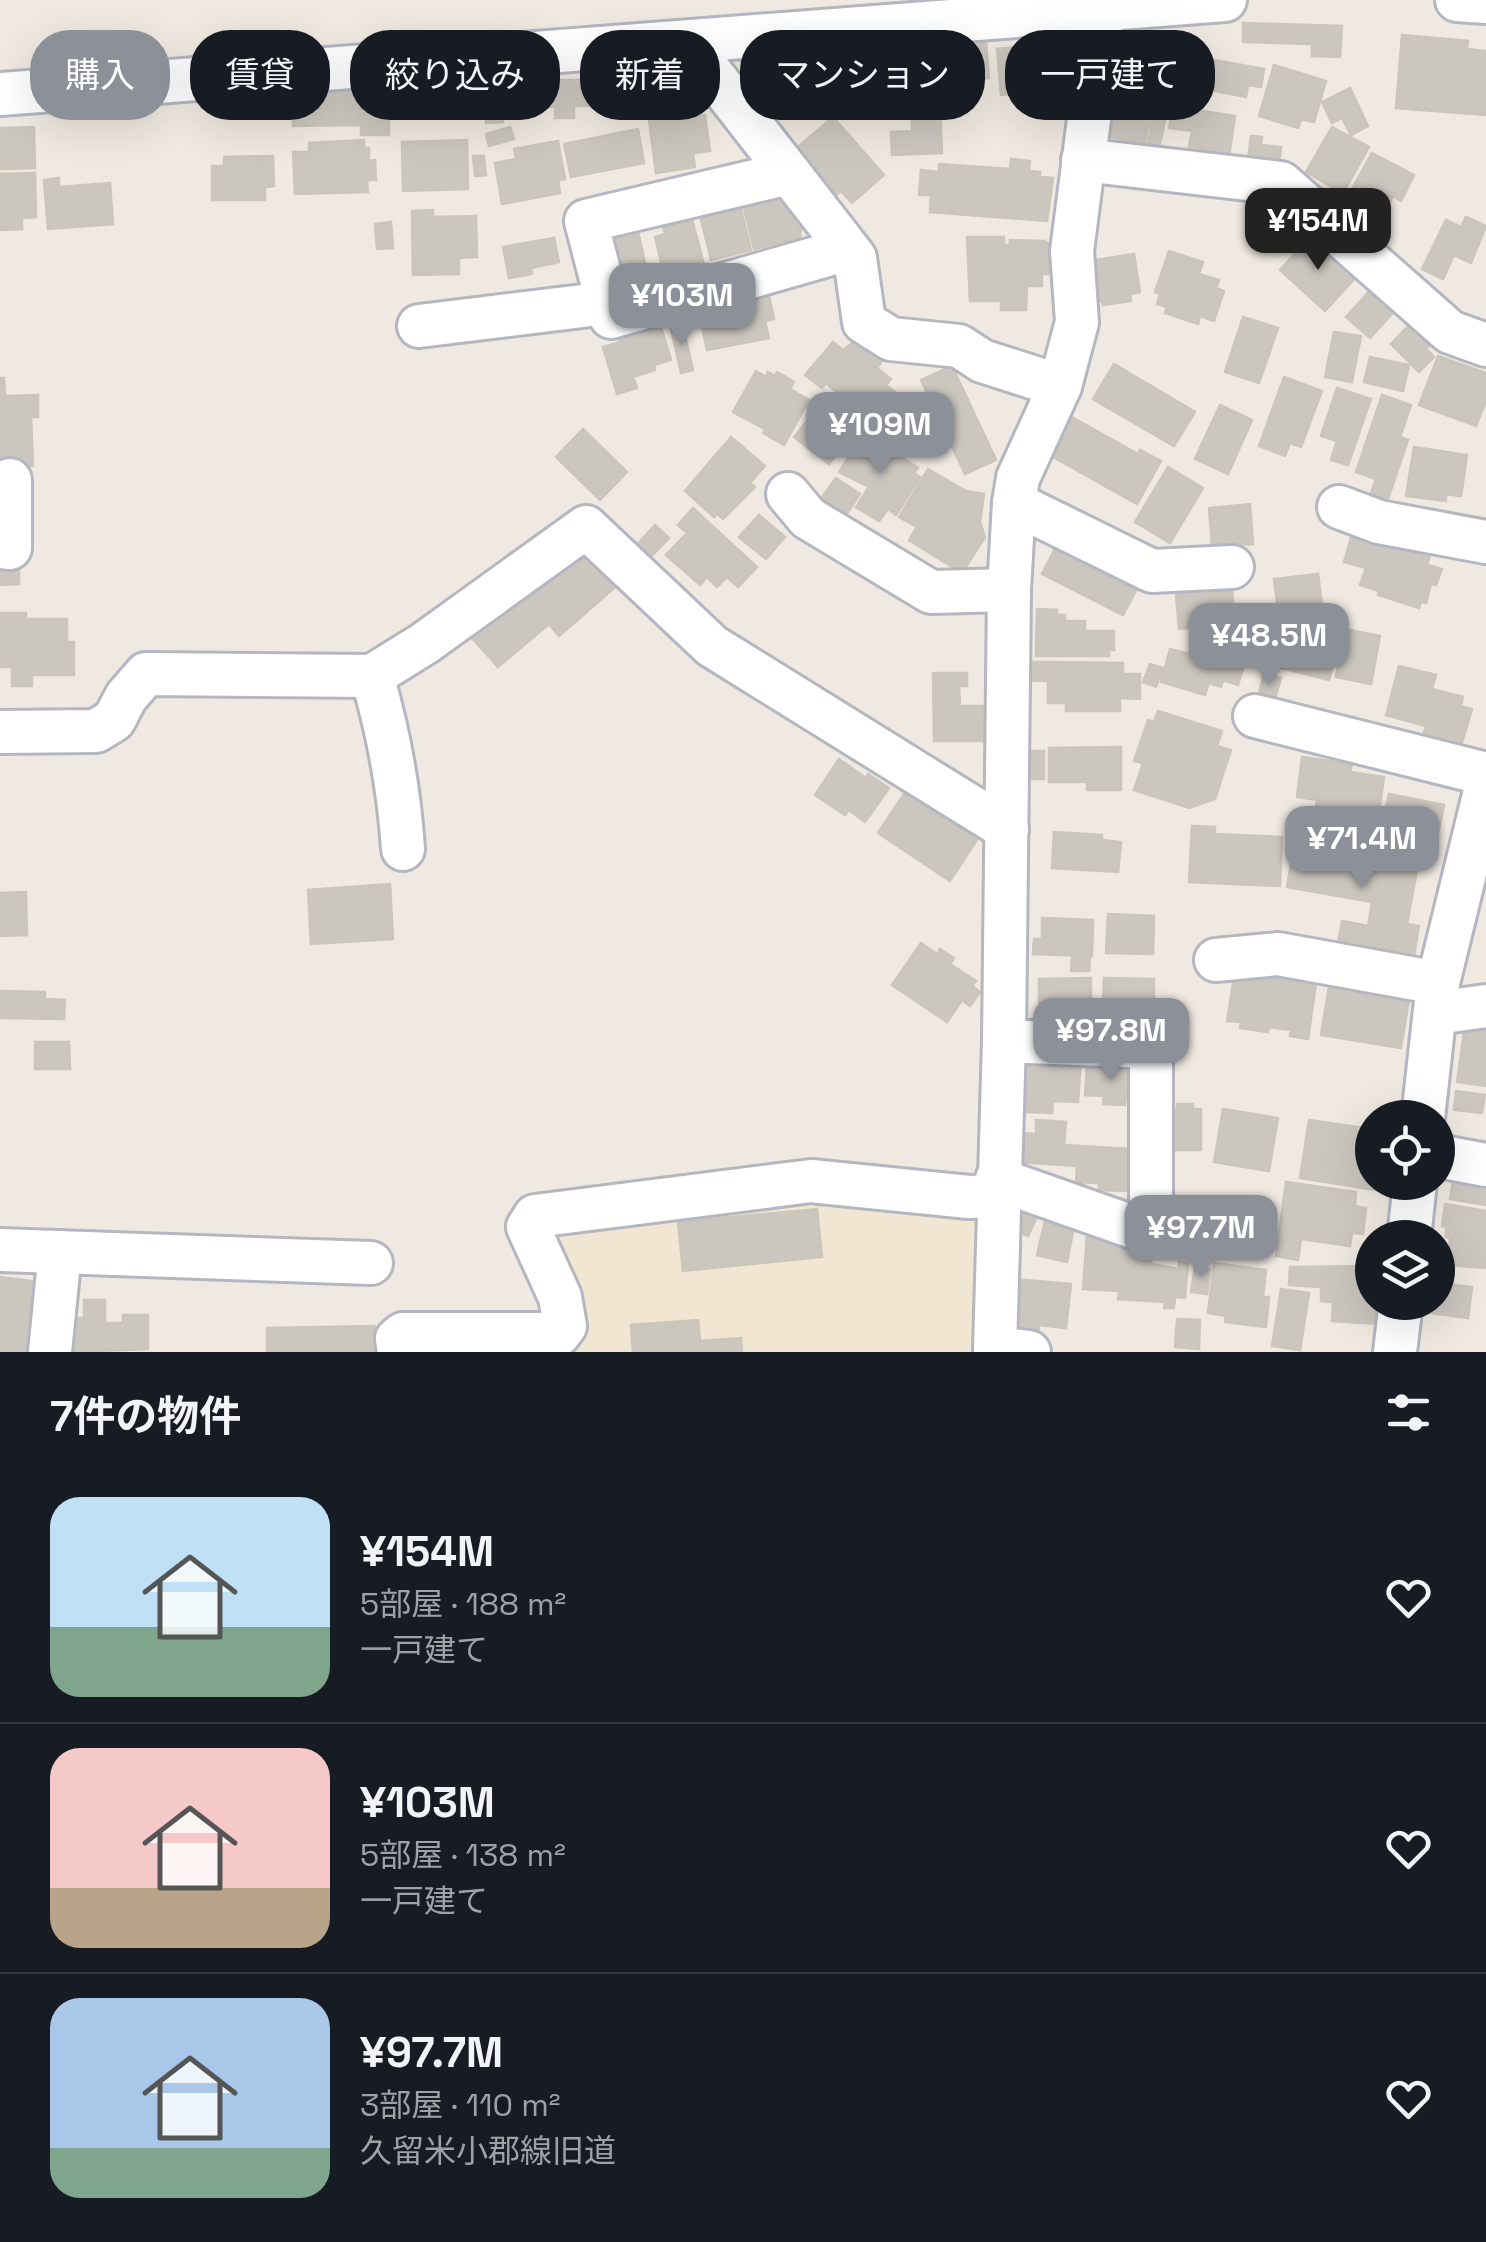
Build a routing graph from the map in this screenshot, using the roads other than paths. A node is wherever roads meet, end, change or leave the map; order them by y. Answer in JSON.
{"nodes":[{"id":1,"x":1224,"y":0,"type":"edge"},
{"id":2,"x":1458,"y":0,"type":"edge"},
{"id":3,"x":1486,"y":2,"type":"edge"},
{"id":4,"x":1102,"y":11,"type":"junction"},
{"id":5,"x":720,"y":40,"type":"edge"},
{"id":6,"x":580,"y":50,"type":"edge"},
{"id":7,"x":720,"y":84,"type":"edge"},
{"id":8,"x":0,"y":94,"type":"edge"},
{"id":9,"x":1084,"y":160,"type":"junction"},
{"id":10,"x":789,"y":173,"type":"junction"},
{"id":11,"x":848,"y":249,"type":"junction"},
{"id":12,"x":608,"y":303,"type":"junction"},
{"id":13,"x":419,"y":326,"type":"dead end"},
{"id":14,"x":1486,"y":345,"type":"edge"},
{"id":15,"x":1060,"y":386,"type":"junction"},
{"id":16,"x":10,"y":480,"type":"dead end"},
{"id":17,"x":788,"y":494,"type":"dead end"},
{"id":18,"x":1014,"y":504,"type":"junction"},
{"id":19,"x":1339,"y":507,"type":"dead end"},
{"id":20,"x":1486,"y":542,"type":"edge"},
{"id":21,"x":0,"y":547,"type":"edge"},
{"id":22,"x":1232,"y":568,"type":"dead end"},
{"id":23,"x":1009,"y":590,"type":"junction"},
{"id":24,"x":372,"y":676,"type":"junction"},
{"id":25,"x":1255,"y":716,"type":"dead end"},
{"id":26,"x":0,"y":732,"type":"edge"},
{"id":27,"x":1486,"y":774,"type":"edge"},
{"id":28,"x":1486,"y":787,"type":"edge"},
{"id":29,"x":1007,"y":830,"type":"junction"},
{"id":30,"x":403,"y":849,"type":"dead end"},
{"id":31,"x":1216,"y":960,"type":"dead end"},
{"id":32,"x":1437,"y":998,"type":"junction"},
{"id":33,"x":1486,"y":1006,"type":"edge"},
{"id":34,"x":1004,"y":1041,"type":"junction"},
{"id":35,"x":1425,"y":1100,"type":"edge"},
{"id":36,"x":1455,"y":1159,"type":"edge"},
{"id":37,"x":1486,"y":1164,"type":"edge"},
{"id":38,"x":998,"y":1188,"type":"junction"},
{"id":39,"x":0,"y":1250,"type":"edge"},
{"id":40,"x":60,"y":1252,"type":"junction"},
{"id":41,"x":371,"y":1263,"type":"dead end"},
{"id":42,"x":1399,"y":1320,"type":"edge"},
{"id":43,"x":50,"y":1352,"type":"edge"},
{"id":44,"x":399,"y":1352,"type":"edge"},
{"id":45,"x":1030,"y":1352,"type":"edge"},
{"id":46,"x":1396,"y":1352,"type":"edge"}],
"edges":[{"from":1,"to":4,"type":"street"},
{"from":2,"to":3,"type":"street"},
{"from":4,"to":5,"type":"street"},
{"from":4,"to":9,"type":"street"},
{"from":6,"to":8,"type":"street"},
{"from":7,"to":10,"type":"street"},
{"from":9,"to":14,"type":"street"},
{"from":9,"to":15,"type":"street"},
{"from":10,"to":11,"type":"street"},
{"from":10,"to":12,"type":"street"},
{"from":11,"to":12,"type":"street"},
{"from":11,"to":15,"type":"street"},
{"from":12,"to":13,"type":"street"},
{"from":15,"to":18,"type":"street"},
{"from":16,"to":21,"type":"street"},
{"from":17,"to":23,"type":"street"},
{"from":18,"to":22,"type":"street"},
{"from":18,"to":23,"type":"street"},
{"from":19,"to":20,"type":"street"},
{"from":23,"to":29,"type":"street"},
{"from":24,"to":26,"type":"street"},
{"from":24,"to":29,"type":"street"},
{"from":24,"to":30,"type":"street"},
{"from":25,"to":27,"type":"street"},
{"from":28,"to":32,"type":"street"},
{"from":29,"to":34,"type":"street"},
{"from":31,"to":32,"type":"street"},
{"from":32,"to":33,"type":"street"},
{"from":32,"to":35,"type":"street"},
{"from":34,"to":38,"type":"street"},
{"from":34,"to":38,"type":"street"},
{"from":36,"to":37,"type":"street"},
{"from":38,"to":44,"type":"street"},
{"from":38,"to":45,"type":"street"},
{"from":39,"to":40,"type":"street"},
{"from":40,"to":41,"type":"street"},
{"from":40,"to":43,"type":"street"},
{"from":42,"to":46,"type":"street"}]}
